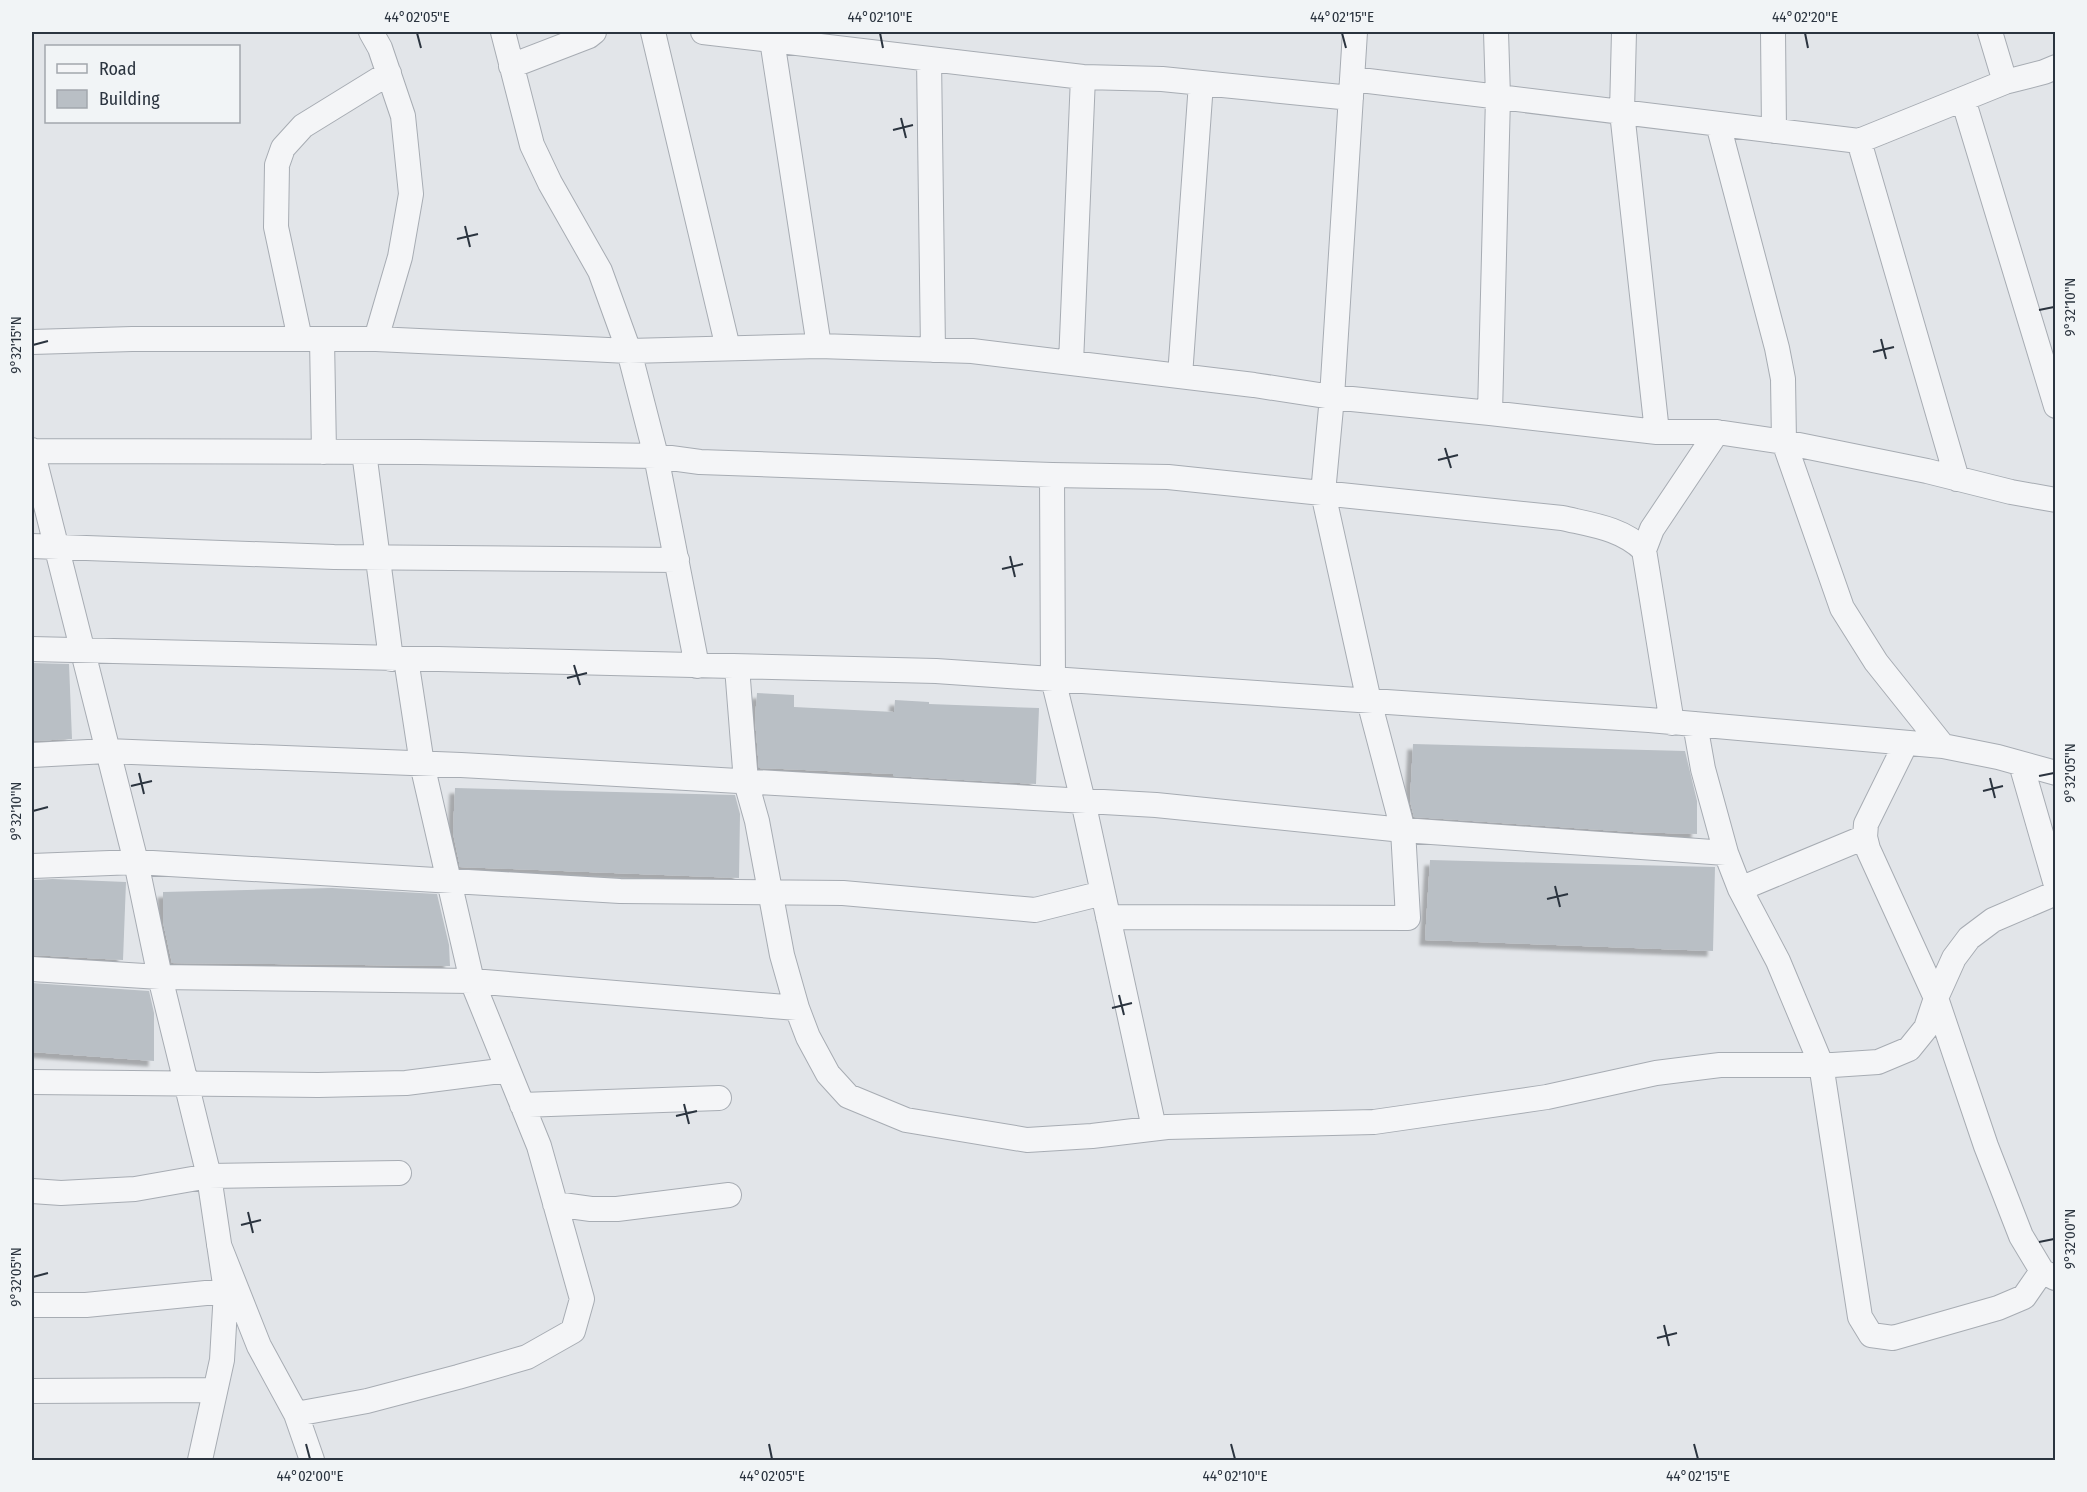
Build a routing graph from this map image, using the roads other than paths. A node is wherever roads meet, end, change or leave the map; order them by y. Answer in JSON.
{"nodes":[{"id":1,"x":371,"y":32,"type":"edge"},
{"id":2,"x":502,"y":32,"type":"edge"},
{"id":3,"x":594,"y":32,"type":"edge"},
{"id":4,"x":652,"y":32,"type":"edge"},
{"id":5,"x":703,"y":32,"type":"edge"},
{"id":6,"x":1355,"y":32,"type":"edge"},
{"id":7,"x":1497,"y":32,"type":"edge"},
{"id":8,"x":1624,"y":32,"type":"edge"},
{"id":9,"x":1773,"y":32,"type":"edge"},
{"id":10,"x":1990,"y":32,"type":"edge"},
{"id":11,"x":772,"y":40,"type":"junction"},
{"id":12,"x":928,"y":59,"type":"junction"},
{"id":13,"x":512,"y":66,"type":"junction"},
{"id":14,"x":2055,"y":67,"type":"edge"},
{"id":15,"x":389,"y":73,"type":"junction"},
{"id":16,"x":1083,"y":77,"type":"junction"},
{"id":17,"x":2005,"y":82,"type":"junction"},
{"id":18,"x":1201,"y":83,"type":"junction"},
{"id":19,"x":1352,"y":88,"type":"junction"},
{"id":20,"x":1498,"y":97,"type":"junction"},
{"id":21,"x":1963,"y":99,"type":"junction"},
{"id":22,"x":1622,"y":112,"type":"junction"},
{"id":23,"x":1718,"y":124,"type":"junction"},
{"id":24,"x":1774,"y":131,"type":"junction"},
{"id":25,"x":1859,"y":141,"type":"junction"},
{"id":26,"x":311,"y":339,"type":"junction"},
{"id":27,"x":376,"y":339,"type":"junction"},
{"id":28,"x":32,"y":342,"type":"edge"},
{"id":29,"x":819,"y":346,"type":"junction"},
{"id":30,"x":728,"y":348,"type":"junction"},
{"id":31,"x":933,"y":350,"type":"junction"},
{"id":32,"x":629,"y":351,"type":"junction"},
{"id":33,"x":1071,"y":363,"type":"junction"},
{"id":34,"x":1180,"y":376,"type":"junction"},
{"id":35,"x":1332,"y":397,"type":"junction"},
{"id":36,"x":2055,"y":406,"type":"edge"},
{"id":37,"x":1490,"y":413,"type":"junction"},
{"id":38,"x":1657,"y":432,"type":"junction"},
{"id":39,"x":1717,"y":432,"type":"junction"},
{"id":40,"x":1785,"y":442,"type":"junction"},
{"id":41,"x":32,"y":451,"type":"edge"},
{"id":42,"x":324,"y":452,"type":"junction"},
{"id":43,"x":364,"y":452,"type":"junction"},
{"id":44,"x":656,"y":456,"type":"junction"},
{"id":45,"x":1052,"y":475,"type":"junction"},
{"id":46,"x":1957,"y":479,"type":"junction"},
{"id":47,"x":1323,"y":493,"type":"junction"},
{"id":48,"x":2055,"y":500,"type":"edge"},
{"id":49,"x":32,"y":546,"type":"edge"},
{"id":50,"x":56,"y":547,"type":"junction"},
{"id":51,"x":1644,"y":550,"type":"junction"},
{"id":52,"x":379,"y":558,"type":"junction"},
{"id":53,"x":676,"y":560,"type":"junction"},
{"id":54,"x":32,"y":649,"type":"edge"},
{"id":55,"x":84,"y":651,"type":"junction"},
{"id":56,"x":399,"y":659,"type":"junction"},
{"id":57,"x":697,"y":666,"type":"junction"},
{"id":58,"x":737,"y":666,"type":"junction"},
{"id":59,"x":1053,"y":679,"type":"junction"},
{"id":60,"x":1369,"y":701,"type":"junction"},
{"id":61,"x":1683,"y":724,"type":"junction"},
{"id":62,"x":1906,"y":743,"type":"junction"},
{"id":63,"x":1943,"y":746,"type":"junction"},
{"id":64,"x":107,"y":751,"type":"junction"},
{"id":65,"x":32,"y":755,"type":"edge"},
{"id":66,"x":422,"y":764,"type":"junction"},
{"id":67,"x":2044,"y":766,"type":"edge"},
{"id":68,"x":746,"y":782,"type":"junction"},
{"id":69,"x":1083,"y":801,"type":"junction"},
{"id":70,"x":1403,"y":830,"type":"junction"},
{"id":71,"x":1865,"y":837,"type":"junction"},
{"id":72,"x":1726,"y":853,"type":"junction"},
{"id":73,"x":136,"y":862,"type":"junction"},
{"id":74,"x":32,"y":866,"type":"edge"},
{"id":75,"x":449,"y":880,"type":"junction"},
{"id":76,"x":2055,"y":885,"type":"edge"},
{"id":77,"x":1740,"y":889,"type":"junction"},
{"id":78,"x":770,"y":892,"type":"junction"},
{"id":79,"x":1103,"y":892,"type":"junction"},
{"id":80,"x":2055,"y":893,"type":"edge"},
{"id":81,"x":1108,"y":917,"type":"junction"},
{"id":82,"x":32,"y":969,"type":"edge"},
{"id":83,"x":160,"y":977,"type":"junction"},
{"id":84,"x":472,"y":981,"type":"junction"},
{"id":85,"x":1936,"y":998,"type":"junction"},
{"id":86,"x":797,"y":1008,"type":"junction"},
{"id":87,"x":1821,"y":1065,"type":"junction"},
{"id":88,"x":508,"y":1070,"type":"junction"},
{"id":89,"x":32,"y":1082,"type":"edge"},
{"id":90,"x":185,"y":1083,"type":"junction"},
{"id":91,"x":719,"y":1098,"type":"dead end"},
{"id":92,"x":522,"y":1105,"type":"junction"},
{"id":93,"x":1154,"y":1128,"type":"junction"},
{"id":94,"x":399,"y":1173,"type":"dead end"},
{"id":95,"x":209,"y":1176,"type":"junction"},
{"id":96,"x":32,"y":1191,"type":"edge"},
{"id":97,"x":729,"y":1195,"type":"dead end"},
{"id":98,"x":555,"y":1204,"type":"junction"},
{"id":99,"x":219,"y":1245,"type":"junction"},
{"id":100,"x":2049,"y":1275,"type":"edge"},
{"id":101,"x":226,"y":1291,"type":"junction"},
{"id":102,"x":32,"y":1305,"type":"edge"},
{"id":103,"x":214,"y":1390,"type":"junction"},
{"id":104,"x":32,"y":1391,"type":"edge"},
{"id":105,"x":296,"y":1414,"type":"junction"},
{"id":106,"x":200,"y":1461,"type":"edge"},
{"id":107,"x":312,"y":1461,"type":"edge"}],
"edges":[{"from":1,"to":15,"type":"street"},
{"from":2,"to":13,"type":"street"},
{"from":3,"to":13,"type":"street"},
{"from":4,"to":30,"type":"street"},
{"from":5,"to":11,"type":"street"},
{"from":6,"to":19,"type":"street"},
{"from":7,"to":20,"type":"street"},
{"from":8,"to":22,"type":"street"},
{"from":9,"to":24,"type":"street"},
{"from":10,"to":17,"type":"street"},
{"from":11,"to":12,"type":"street"},
{"from":11,"to":29,"type":"street"},
{"from":12,"to":16,"type":"street"},
{"from":12,"to":31,"type":"street"},
{"from":13,"to":32,"type":"street"},
{"from":14,"to":17,"type":"street"},
{"from":15,"to":26,"type":"street"},
{"from":15,"to":27,"type":"street"},
{"from":16,"to":18,"type":"street"},
{"from":16,"to":33,"type":"street"},
{"from":17,"to":21,"type":"street"},
{"from":18,"to":19,"type":"street"},
{"from":18,"to":34,"type":"street"},
{"from":19,"to":20,"type":"street"},
{"from":19,"to":35,"type":"street"},
{"from":20,"to":22,"type":"street"},
{"from":20,"to":37,"type":"street"},
{"from":21,"to":25,"type":"street"},
{"from":21,"to":36,"type":"street"},
{"from":22,"to":23,"type":"street"},
{"from":22,"to":38,"type":"street"},
{"from":23,"to":24,"type":"street"},
{"from":23,"to":40,"type":"street"},
{"from":24,"to":25,"type":"street"},
{"from":25,"to":46,"type":"street"},
{"from":26,"to":27,"type":"street"},
{"from":26,"to":28,"type":"street"},
{"from":26,"to":42,"type":"street"},
{"from":27,"to":32,"type":"street"},
{"from":29,"to":30,"type":"street"},
{"from":29,"to":31,"type":"street"},
{"from":30,"to":32,"type":"street"},
{"from":31,"to":33,"type":"street"},
{"from":32,"to":44,"type":"street"},
{"from":33,"to":34,"type":"street"},
{"from":34,"to":35,"type":"street"},
{"from":35,"to":37,"type":"street"},
{"from":35,"to":47,"type":"street"},
{"from":37,"to":38,"type":"street"},
{"from":38,"to":39,"type":"street"},
{"from":39,"to":40,"type":"street"},
{"from":39,"to":51,"type":"street"},
{"from":40,"to":46,"type":"street"},
{"from":40,"to":63,"type":"street"},
{"from":41,"to":42,"type":"street"},
{"from":41,"to":50,"type":"street"},
{"from":42,"to":43,"type":"street"},
{"from":43,"to":44,"type":"street"},
{"from":43,"to":52,"type":"street"},
{"from":44,"to":45,"type":"street"},
{"from":44,"to":53,"type":"street"},
{"from":45,"to":47,"type":"street"},
{"from":45,"to":59,"type":"street"},
{"from":46,"to":48,"type":"street"},
{"from":47,"to":51,"type":"street"},
{"from":47,"to":60,"type":"street"},
{"from":49,"to":50,"type":"street"},
{"from":50,"to":52,"type":"street"},
{"from":50,"to":55,"type":"street"},
{"from":51,"to":61,"type":"street"},
{"from":52,"to":53,"type":"street"},
{"from":52,"to":56,"type":"street"},
{"from":53,"to":57,"type":"street"},
{"from":54,"to":55,"type":"street"},
{"from":55,"to":56,"type":"street"},
{"from":55,"to":64,"type":"street"},
{"from":56,"to":57,"type":"street"},
{"from":56,"to":66,"type":"street"},
{"from":57,"to":58,"type":"street"},
{"from":58,"to":59,"type":"street"},
{"from":58,"to":68,"type":"street"},
{"from":59,"to":60,"type":"street"},
{"from":59,"to":69,"type":"street"},
{"from":60,"to":61,"type":"street"},
{"from":60,"to":70,"type":"street"},
{"from":61,"to":62,"type":"street"},
{"from":61,"to":72,"type":"street"},
{"from":62,"to":63,"type":"street"},
{"from":62,"to":71,"type":"street"},
{"from":63,"to":67,"type":"street"},
{"from":64,"to":65,"type":"street"},
{"from":64,"to":66,"type":"street"},
{"from":64,"to":73,"type":"street"},
{"from":66,"to":68,"type":"street"},
{"from":66,"to":75,"type":"street"},
{"from":67,"to":76,"type":"street"},
{"from":68,"to":69,"type":"street"},
{"from":68,"to":78,"type":"street"},
{"from":69,"to":70,"type":"street"},
{"from":69,"to":79,"type":"street"},
{"from":70,"to":72,"type":"street"},
{"from":70,"to":81,"type":"street"},
{"from":71,"to":77,"type":"street"},
{"from":71,"to":85,"type":"street"},
{"from":72,"to":77,"type":"street"},
{"from":73,"to":74,"type":"street"},
{"from":73,"to":75,"type":"street"},
{"from":73,"to":83,"type":"street"},
{"from":75,"to":78,"type":"street"},
{"from":75,"to":84,"type":"street"},
{"from":77,"to":87,"type":"street"},
{"from":78,"to":79,"type":"street"},
{"from":78,"to":86,"type":"street"},
{"from":79,"to":81,"type":"street"},
{"from":80,"to":85,"type":"street"},
{"from":81,"to":93,"type":"street"},
{"from":82,"to":83,"type":"street"},
{"from":83,"to":84,"type":"street"},
{"from":83,"to":90,"type":"street"},
{"from":84,"to":86,"type":"street"},
{"from":84,"to":88,"type":"street"},
{"from":85,"to":87,"type":"street"},
{"from":85,"to":100,"type":"street"},
{"from":86,"to":93,"type":"street"},
{"from":87,"to":93,"type":"street"},
{"from":87,"to":100,"type":"street"},
{"from":88,"to":90,"type":"street"},
{"from":88,"to":92,"type":"street"},
{"from":89,"to":90,"type":"street"},
{"from":90,"to":95,"type":"street"},
{"from":91,"to":92,"type":"street"},
{"from":92,"to":98,"type":"street"},
{"from":94,"to":95,"type":"street"},
{"from":95,"to":96,"type":"street"},
{"from":95,"to":99,"type":"street"},
{"from":97,"to":98,"type":"street"},
{"from":98,"to":105,"type":"street"},
{"from":99,"to":101,"type":"street"},
{"from":99,"to":105,"type":"street"},
{"from":101,"to":102,"type":"street"},
{"from":101,"to":103,"type":"street"},
{"from":103,"to":104,"type":"street"},
{"from":103,"to":106,"type":"street"},
{"from":105,"to":107,"type":"street"}]}
